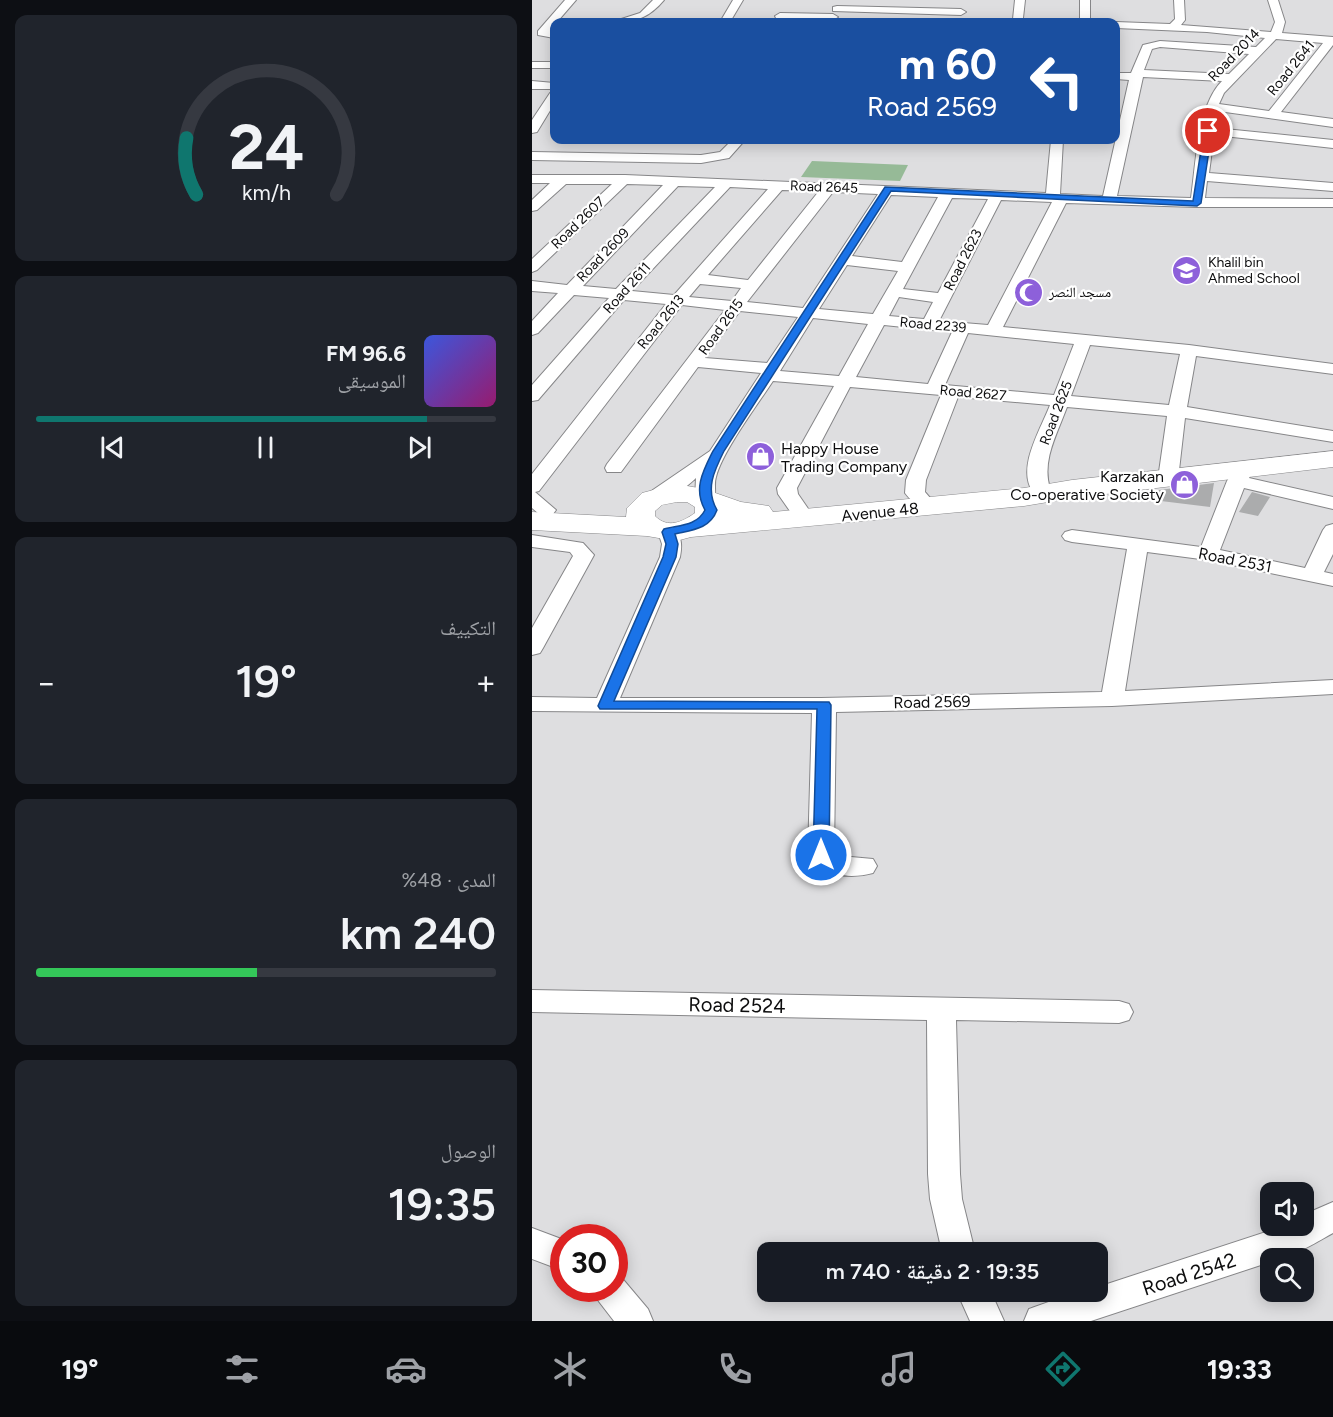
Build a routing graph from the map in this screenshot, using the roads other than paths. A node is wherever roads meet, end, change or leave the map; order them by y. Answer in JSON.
{"nodes":[{"id":1,"x":571,"y":0,"type":"edge"},
{"id":2,"x":659,"y":0,"type":"edge"},
{"id":3,"x":738,"y":0,"type":"edge"},
{"id":4,"x":964,"y":0,"type":"edge"},
{"id":5,"x":1020,"y":0,"type":"edge"},
{"id":6,"x":1085,"y":0,"type":"edge"},
{"id":7,"x":1179,"y":0,"type":"edge"},
{"id":8,"x":1273,"y":0,"type":"edge"},
{"id":9,"x":835,"y":12,"type":"edge"},
{"id":10,"x":780,"y":15,"type":"edge"},
{"id":11,"x":960,"y":17,"type":"edge"},
{"id":12,"x":555,"y":18,"type":"edge"},
{"id":13,"x":632,"y":18,"type":"edge"},
{"id":14,"x":727,"y":18,"type":"edge"},
{"id":15,"x":1018,"y":18,"type":"edge"},
{"id":16,"x":1085,"y":18,"type":"edge"},
{"id":17,"x":550,"y":24,"type":"edge"},
{"id":18,"x":1120,"y":25,"type":"edge"},
{"id":19,"x":1173,"y":27,"type":"junction"},
{"id":20,"x":550,"y":34,"type":"edge"},
{"id":21,"x":1274,"y":35,"type":"junction"},
{"id":22,"x":1332,"y":40,"type":"edge"},
{"id":23,"x":1259,"y":51,"type":"junction"},
{"id":24,"x":532,"y":65,"type":"edge"},
{"id":25,"x":550,"y":65,"type":"edge"},
{"id":26,"x":1120,"y":77,"type":"edge"},
{"id":27,"x":1233,"y":78,"type":"junction"},
{"id":28,"x":1138,"y":82,"type":"junction"},
{"id":29,"x":532,"y":85,"type":"edge"},
{"id":30,"x":550,"y":86,"type":"edge"},
{"id":31,"x":550,"y":102,"type":"edge"},
{"id":32,"x":1212,"y":107,"type":"junction"},
{"id":33,"x":1273,"y":114,"type":"junction"},
{"id":34,"x":1333,"y":123,"type":"edge"},
{"id":35,"x":532,"y":129,"type":"edge"},
{"id":36,"x":1208,"y":131,"type":"junction"},
{"id":37,"x":613,"y":144,"type":"edge"},
{"id":38,"x":642,"y":144,"type":"edge"},
{"id":39,"x":735,"y":144,"type":"edge"},
{"id":40,"x":1057,"y":144,"type":"edge"},
{"id":41,"x":1333,"y":144,"type":"edge"},
{"id":42,"x":532,"y":156,"type":"edge"},
{"id":43,"x":605,"y":156,"type":"junction"},
{"id":44,"x":636,"y":157,"type":"junction"},
{"id":45,"x":1201,"y":176,"type":"junction"},
{"id":46,"x":532,"y":179,"type":"edge"},
{"id":47,"x":563,"y":179,"type":"junction"},
{"id":48,"x":625,"y":179,"type":"junction"},
{"id":49,"x":674,"y":181,"type":"junction"},
{"id":50,"x":726,"y":183,"type":"junction"},
{"id":51,"x":779,"y":185,"type":"junction"},
{"id":52,"x":830,"y":187,"type":"junction"},
{"id":53,"x":1333,"y":187,"type":"edge"},
{"id":54,"x":888,"y":189,"type":"junction"},
{"id":55,"x":948,"y":192,"type":"junction"},
{"id":56,"x":997,"y":195,"type":"junction"},
{"id":57,"x":1057,"y":197,"type":"junction"},
{"id":58,"x":1109,"y":200,"type":"junction"},
{"id":59,"x":1197,"y":203,"type":"junction"},
{"id":60,"x":1333,"y":203,"type":"edge"},
{"id":61,"x":532,"y":207,"type":"edge"},
{"id":62,"x":844,"y":260,"type":"junction"},
{"id":63,"x":532,"y":267,"type":"edge"},
{"id":64,"x":906,"y":267,"type":"junction"},
{"id":65,"x":697,"y":279,"type":"junction"},
{"id":66,"x":753,"y":285,"type":"junction"},
{"id":67,"x":532,"y":286,"type":"edge"},
{"id":68,"x":569,"y":290,"type":"junction"},
{"id":69,"x":892,"y":292,"type":"junction"},
{"id":70,"x":620,"y":295,"type":"junction"},
{"id":71,"x":943,"y":298,"type":"junction"},
{"id":72,"x":677,"y":301,"type":"junction"},
{"id":73,"x":735,"y":307,"type":"junction"},
{"id":74,"x":808,"y":314,"type":"junction"},
{"id":75,"x":876,"y":320,"type":"junction"},
{"id":76,"x":929,"y":325,"type":"junction"},
{"id":77,"x":962,"y":328,"type":"junction"},
{"id":78,"x":532,"y":330,"type":"edge"},
{"id":79,"x":993,"y":331,"type":"junction"},
{"id":80,"x":1084,"y":340,"type":"junction"},
{"id":81,"x":1189,"y":350,"type":"junction"},
{"id":82,"x":695,"y":362,"type":"junction"},
{"id":83,"x":1333,"y":369,"type":"edge"},
{"id":84,"x":771,"y":372,"type":"junction"},
{"id":85,"x":843,"y":382,"type":"junction"},
{"id":86,"x":943,"y":391,"type":"junction"},
{"id":87,"x":532,"y":396,"type":"edge"},
{"id":88,"x":1061,"y":400,"type":"junction"},
{"id":89,"x":1177,"y":411,"type":"junction"},
{"id":90,"x":1333,"y":437,"type":"edge"},
{"id":91,"x":719,"y":451,"type":"junction"},
{"id":92,"x":1333,"y":459,"type":"edge"},
{"id":93,"x":541,"y":464,"type":"edge"},
{"id":94,"x":614,"y":468,"type":"dead end"},
{"id":95,"x":1240,"y":476,"type":"junction"},
{"id":96,"x":1168,"y":479,"type":"junction"},
{"id":97,"x":1040,"y":488,"type":"junction"},
{"id":98,"x":1072,"y":489,"type":"junction"},
{"id":99,"x":921,"y":499,"type":"junction"},
{"id":100,"x":705,"y":500,"type":"junction"},
{"id":101,"x":1333,"y":503,"type":"edge"},
{"id":102,"x":799,"y":510,"type":"junction"},
{"id":103,"x":540,"y":517,"type":"edge"},
{"id":104,"x":660,"y":518,"type":"junction"},
{"id":105,"x":1333,"y":530,"type":"edge"},
{"id":106,"x":1072,"y":536,"type":"dead end"},
{"id":107,"x":1138,"y":545,"type":"junction"},
{"id":108,"x":1208,"y":554,"type":"junction"},
{"id":109,"x":1312,"y":576,"type":"junction"},
{"id":110,"x":1333,"y":580,"type":"edge"},
{"id":111,"x":542,"y":610,"type":"edge"},
{"id":112,"x":532,"y":648,"type":"edge"},
{"id":113,"x":1333,"y":687,"type":"edge"},
{"id":114,"x":1112,"y":699,"type":"junction"},
{"id":115,"x":532,"y":704,"type":"edge"},
{"id":116,"x":824,"y":705,"type":"junction"},
{"id":117,"x":605,"y":706,"type":"junction"},
{"id":118,"x":864,"y":866,"type":"dead end"},
{"id":119,"x":532,"y":1001,"type":"edge"},
{"id":120,"x":941,"y":1010,"type":"junction"},
{"id":121,"x":1119,"y":1012,"type":"dead end"},
{"id":122,"x":1333,"y":1216,"type":"edge"},
{"id":123,"x":956,"y":1242,"type":"edge"},
{"id":124,"x":532,"y":1244,"type":"edge"},
{"id":125,"x":550,"y":1251,"type":"edge"},
{"id":126,"x":620,"y":1302,"type":"edge"},
{"id":127,"x":978,"y":1302,"type":"edge"},
{"id":128,"x":636,"y":1321,"type":"edge"},
{"id":129,"x":987,"y":1321,"type":"edge"},
{"id":130,"x":1041,"y":1321,"type":"edge"}],
"edges":[{"from":1,"to":12,"type":"street"},
{"from":2,"to":13,"type":"street"},
{"from":3,"to":14,"type":"street"},
{"from":4,"to":11,"type":"street"},
{"from":5,"to":15,"type":"street"},
{"from":6,"to":16,"type":"street"},
{"from":7,"to":19,"type":"street"},
{"from":8,"to":21,"type":"street","name":"Road 2014"},
{"from":9,"to":10,"type":"street"},
{"from":9,"to":11,"type":"street"},
{"from":17,"to":20,"type":"street"},
{"from":18,"to":19,"type":"street"},
{"from":19,"to":21,"type":"street"},
{"from":21,"to":22,"type":"street"},
{"from":21,"to":23,"type":"street","name":"Road 2014"},
{"from":22,"to":33,"type":"street","name":"Road 2641"},
{"from":23,"to":27,"type":"street","name":"Road 2014"},
{"from":23,"to":28,"type":"street"},
{"from":24,"to":25,"type":"street"},
{"from":26,"to":28,"type":"street"},
{"from":27,"to":28,"type":"street"},
{"from":27,"to":32,"type":"street","name":"Road 2014"},
{"from":28,"to":58,"type":"street"},
{"from":29,"to":30,"type":"street"},
{"from":31,"to":35,"type":"street"},
{"from":32,"to":33,"type":"street"},
{"from":32,"to":36,"type":"street","name":"Road 2014"},
{"from":33,"to":34,"type":"street"},
{"from":36,"to":41,"type":"street"},
{"from":36,"to":45,"type":"street","name":"Road 2014"},
{"from":37,"to":43,"type":"street"},
{"from":38,"to":44,"type":"street"},
{"from":39,"to":44,"type":"street"},
{"from":40,"to":57,"type":"street"},
{"from":42,"to":43,"type":"street"},
{"from":43,"to":44,"type":"street"},
{"from":45,"to":53,"type":"street"},
{"from":45,"to":59,"type":"street","name":"Road 2014"},
{"from":46,"to":47,"type":"street","name":"Road 2645"},
{"from":47,"to":48,"type":"street","name":"Road 2645"},
{"from":47,"to":61,"type":"street"},
{"from":48,"to":49,"type":"street","name":"Road 2645"},
{"from":48,"to":63,"type":"street","name":"Road 2607"},
{"from":49,"to":50,"type":"street","name":"Road 2645"},
{"from":49,"to":68,"type":"street","name":"Road 2609"},
{"from":50,"to":51,"type":"street","name":"Road 2645"},
{"from":50,"to":70,"type":"street","name":"Road 2611"},
{"from":51,"to":52,"type":"street","name":"Road 2645"},
{"from":51,"to":65,"type":"street","name":"Road 2613"},
{"from":52,"to":54,"type":"street","name":"Road 2645"},
{"from":52,"to":66,"type":"street","name":"Road 2615"},
{"from":54,"to":55,"type":"street","name":"Road 2645"},
{"from":54,"to":62,"type":"street"},
{"from":55,"to":56,"type":"street","name":"Road 2645"},
{"from":55,"to":64,"type":"street"},
{"from":56,"to":57,"type":"street","name":"Road 2645"},
{"from":56,"to":71,"type":"street","name":"Road 2623"},
{"from":57,"to":58,"type":"street","name":"Road 2645"},
{"from":57,"to":79,"type":"street"},
{"from":58,"to":59,"type":"street","name":"Road 2645"},
{"from":59,"to":60,"type":"street","name":"Road 2645"},
{"from":62,"to":64,"type":"street"},
{"from":62,"to":74,"type":"street"},
{"from":64,"to":69,"type":"street"},
{"from":65,"to":66,"type":"street"},
{"from":65,"to":72,"type":"street","name":"Road 2613"},
{"from":66,"to":73,"type":"street","name":"Road 2615"},
{"from":67,"to":68,"type":"street","name":"Road 2239"},
{"from":68,"to":70,"type":"street","name":"Road 2239"},
{"from":68,"to":78,"type":"street","name":"Road 2609"},
{"from":69,"to":71,"type":"street"},
{"from":69,"to":75,"type":"street"},
{"from":70,"to":72,"type":"street","name":"Road 2239"},
{"from":70,"to":87,"type":"street","name":"Road 2611"},
{"from":71,"to":76,"type":"street","name":"Road 2623"},
{"from":72,"to":73,"type":"street","name":"Road 2239"},
{"from":72,"to":93,"type":"street","name":"Road 2613"},
{"from":73,"to":74,"type":"street","name":"Road 2239"},
{"from":73,"to":82,"type":"street","name":"Road 2615"},
{"from":74,"to":75,"type":"street","name":"Road 2239"},
{"from":74,"to":84,"type":"street"},
{"from":75,"to":76,"type":"street","name":"Road 2239"},
{"from":75,"to":85,"type":"street"},
{"from":76,"to":77,"type":"street","name":"Road 2239"},
{"from":77,"to":79,"type":"street","name":"Road 2239"},
{"from":77,"to":86,"type":"street"},
{"from":79,"to":80,"type":"street","name":"Road 2239"},
{"from":80,"to":81,"type":"street","name":"Road 2239"},
{"from":80,"to":88,"type":"street","name":"Road 2625"},
{"from":81,"to":83,"type":"street","name":"Road 2239"},
{"from":81,"to":89,"type":"street"},
{"from":82,"to":84,"type":"street","name":"Road 2627"},
{"from":82,"to":94,"type":"street","name":"Road 2615"},
{"from":84,"to":85,"type":"street","name":"Road 2627"},
{"from":84,"to":91,"type":"street"},
{"from":85,"to":86,"type":"street","name":"Road 2627"},
{"from":85,"to":102,"type":"street"},
{"from":86,"to":88,"type":"street","name":"Road 2627"},
{"from":86,"to":99,"type":"street"},
{"from":88,"to":89,"type":"street","name":"Road 2627"},
{"from":88,"to":97,"type":"street","name":"Road 2625"},
{"from":89,"to":90,"type":"street","name":"Road 2627"},
{"from":89,"to":96,"type":"street"},
{"from":91,"to":100,"type":"street"},
{"from":91,"to":104,"type":"street"},
{"from":92,"to":95,"type":"street","name":"Avenue 48"},
{"from":93,"to":103,"type":"street","name":"Road 2613"},
{"from":95,"to":96,"type":"street","name":"Avenue 48"},
{"from":95,"to":101,"type":"street"},
{"from":95,"to":108,"type":"street"},
{"from":96,"to":98,"type":"street","name":"Avenue 48"},
{"from":97,"to":98,"type":"street","name":"Avenue 48"},
{"from":97,"to":99,"type":"street","name":"Avenue 48"},
{"from":98,"to":104,"type":"street","name":"Avenue 48"},
{"from":99,"to":102,"type":"street","name":"Avenue 48"},
{"from":100,"to":102,"type":"street","name":"Avenue 48"},
{"from":100,"to":104,"type":"street","name":"Avenue 48"},
{"from":100,"to":104,"type":"street"},
{"from":103,"to":104,"type":"street","name":"Avenue 48"},
{"from":103,"to":111,"type":"street"},
{"from":104,"to":117,"type":"street"},
{"from":105,"to":109,"type":"street"},
{"from":106,"to":107,"type":"street","name":"Road 2531"},
{"from":107,"to":108,"type":"street","name":"Road 2531"},
{"from":107,"to":114,"type":"street"},
{"from":108,"to":109,"type":"street","name":"Road 2531"},
{"from":109,"to":110,"type":"street","name":"Road 2531"},
{"from":111,"to":112,"type":"street"},
{"from":113,"to":114,"type":"street","name":"Road 2569"},
{"from":114,"to":116,"type":"street","name":"Road 2569"},
{"from":115,"to":117,"type":"street","name":"Road 2569"},
{"from":116,"to":117,"type":"street","name":"Road 2569"},
{"from":116,"to":118,"type":"street"},
{"from":119,"to":120,"type":"street","name":"Road 2524"},
{"from":120,"to":121,"type":"street","name":"Road 2524"},
{"from":120,"to":123,"type":"street"},
{"from":122,"to":130,"type":"street","name":"Road 2542"},
{"from":124,"to":125,"type":"street"},
{"from":126,"to":128,"type":"street"},
{"from":127,"to":129,"type":"street"}]}
